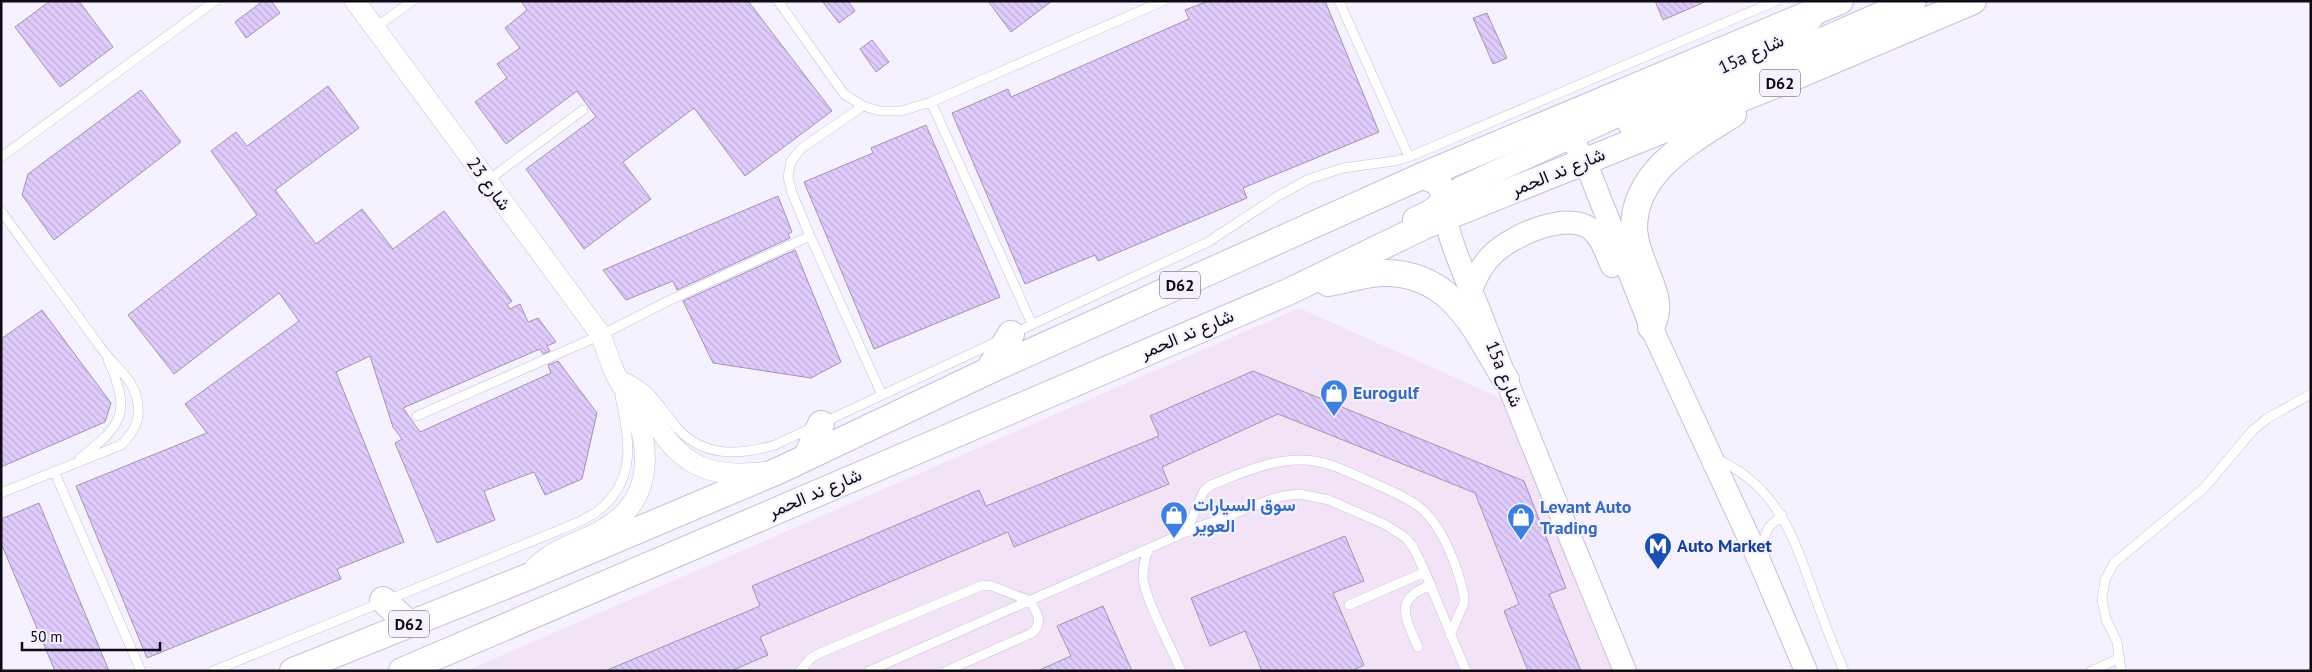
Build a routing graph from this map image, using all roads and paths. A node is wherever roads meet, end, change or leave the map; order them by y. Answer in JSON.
{"nodes":[{"id":1,"x":215,"y":1,"type":"edge"},
{"id":2,"x":355,"y":1,"type":"edge"},
{"id":3,"x":412,"y":1,"type":"edge"},
{"id":4,"x":778,"y":1,"type":"edge"},
{"id":5,"x":1163,"y":1,"type":"edge"},
{"id":6,"x":1339,"y":1,"type":"edge"},
{"id":7,"x":1776,"y":1,"type":"edge"},
{"id":8,"x":1913,"y":1,"type":"edge"},
{"id":9,"x":1973,"y":1,"type":"edge"},
{"id":10,"x":1829,"y":6,"type":"edge"},
{"id":11,"x":375,"y":28,"type":"junction"},
{"id":12,"x":1780,"y":83,"type":"junction"},
{"id":13,"x":930,"y":102,"type":"junction"},
{"id":14,"x":863,"y":106,"type":"junction"},
{"id":15,"x":583,"y":110,"type":"dead end"},
{"id":16,"x":1544,"y":125,"type":"junction"},
{"id":17,"x":1568,"y":139,"type":"junction"},
{"id":18,"x":1636,"y":140,"type":"junction"},
{"id":19,"x":1,"y":157,"type":"edge"},
{"id":20,"x":1585,"y":161,"type":"junction"},
{"id":21,"x":1415,"y":166,"type":"junction"},
{"id":22,"x":487,"y":182,"type":"junction"},
{"id":23,"x":1,"y":211,"type":"edge"},
{"id":24,"x":1446,"y":217,"type":"junction"},
{"id":25,"x":810,"y":236,"type":"junction"},
{"id":26,"x":1471,"y":290,"type":"junction"},
{"id":27,"x":1288,"y":292,"type":"junction"},
{"id":28,"x":1651,"y":327,"type":"junction"},
{"id":29,"x":1022,"y":329,"type":"junction"},
{"id":30,"x":601,"y":335,"type":"junction"},
{"id":31,"x":1159,"y":346,"type":"junction"},
{"id":32,"x":104,"y":352,"type":"junction"},
{"id":33,"x":614,"y":372,"type":"junction"},
{"id":34,"x":988,"y":372,"type":"junction"},
{"id":35,"x":1506,"y":380,"type":"junction"},
{"id":36,"x":2311,"y":394,"type":"edge"},
{"id":37,"x":882,"y":395,"type":"junction"},
{"id":38,"x":417,"y":416,"type":"dead end"},
{"id":39,"x":821,"y":424,"type":"junction"},
{"id":40,"x":807,"y":456,"type":"junction"},
{"id":41,"x":1710,"y":456,"type":"junction"},
{"id":42,"x":74,"y":463,"type":"junction"},
{"id":43,"x":780,"y":470,"type":"junction"},
{"id":44,"x":54,"y":471,"type":"junction"},
{"id":45,"x":1,"y":493,"type":"edge"},
{"id":46,"x":1782,"y":515,"type":"junction"},
{"id":47,"x":1186,"y":532,"type":"junction"},
{"id":48,"x":1148,"y":550,"type":"junction"},
{"id":49,"x":1758,"y":560,"type":"junction"},
{"id":50,"x":1425,"y":572,"type":"junction"},
{"id":51,"x":525,"y":578,"type":"junction"},
{"id":52,"x":1431,"y":586,"type":"junction"},
{"id":53,"x":383,"y":600,"type":"junction"},
{"id":54,"x":1030,"y":601,"type":"junction"},
{"id":55,"x":1349,"y":605,"type":"dead end"},
{"id":56,"x":410,"y":624,"type":"junction"},
{"id":57,"x":1450,"y":635,"type":"junction"},
{"id":58,"x":1418,"y":647,"type":"dead end"},
{"id":59,"x":2120,"y":658,"type":"junction"},
{"id":60,"x":141,"y":671,"type":"edge"},
{"id":61,"x":213,"y":671,"type":"edge"},
{"id":62,"x":293,"y":671,"type":"edge"},
{"id":63,"x":402,"y":671,"type":"edge"},
{"id":64,"x":800,"y":671,"type":"edge"},
{"id":65,"x":869,"y":671,"type":"edge"},
{"id":66,"x":946,"y":671,"type":"edge"},
{"id":67,"x":1181,"y":671,"type":"edge"},
{"id":68,"x":1466,"y":671,"type":"edge"},
{"id":69,"x":1625,"y":671,"type":"edge"},
{"id":70,"x":1806,"y":671,"type":"edge"},
{"id":71,"x":1844,"y":671,"type":"edge"},
{"id":72,"x":2092,"y":671,"type":"edge"},
{"id":73,"x":2121,"y":671,"type":"edge"}],
"edges":[{"from":1,"to":19,"type":"lane"},
{"from":2,"to":11,"type":"street","name":"شارع 23"},
{"from":3,"to":11,"type":"lane"},
{"from":4,"to":14,"type":"lane"},
{"from":5,"to":13,"type":"lane"},
{"from":6,"to":21,"type":"lane"},
{"from":7,"to":21,"type":"lane"},
{"from":8,"to":18,"type":"main road"},
{"from":9,"to":12,"type":"main road","name":"شارع ند الحمر","number":"D62"},
{"from":10,"to":16,"type":"main road","name":"شارع ند الحمر","number":"D62"},
{"from":10,"to":17,"type":"main road","name":"15a شارع"},
{"from":11,"to":22,"type":"street","name":"شارع 23"},
{"from":12,"to":18,"type":"main road","name":"شارع ند الحمر","number":"D62"},
{"from":12,"to":28,"type":"main road"},
{"from":13,"to":14,"type":"lane"},
{"from":13,"to":29,"type":"lane"},
{"from":14,"to":25,"type":"lane"},
{"from":15,"to":22,"type":"lane"},
{"from":16,"to":17,"type":"main road"},
{"from":16,"to":21,"type":"main road","name":"شارع ند الحمر","number":"D62"},
{"from":17,"to":20,"type":"main road"},
{"from":17,"to":24,"type":"main road","name":"15a شارع"},
{"from":18,"to":20,"type":"main road","name":"شارع ند الحمر","number":"D62"},
{"from":20,"to":24,"type":"main road","name":"شارع ند الحمر","number":"D62"},
{"from":20,"to":28,"type":"main road"},
{"from":21,"to":29,"type":"lane"},
{"from":21,"to":31,"type":"main road"},
{"from":21,"to":34,"type":"main road","name":"شارع ند الحمر","number":"D62"},
{"from":22,"to":30,"type":"street","name":"شارع 23"},
{"from":23,"to":32,"type":"lane"},
{"from":24,"to":26,"type":"main road","name":"15a شارع"},
{"from":24,"to":27,"type":"main road","name":"شارع ند الحمر","number":"D62"},
{"from":25,"to":30,"type":"lane"},
{"from":25,"to":37,"type":"lane"},
{"from":26,"to":28,"type":"main road"},
{"from":26,"to":35,"type":"main road","name":"15a شارع"},
{"from":27,"to":31,"type":"main road","name":"شارع ند الحمر","number":"D62"},
{"from":27,"to":35,"type":"main road"},
{"from":28,"to":41,"type":"main road"},
{"from":29,"to":34,"type":"main road"},
{"from":29,"to":37,"type":"lane"},
{"from":30,"to":33,"type":"street","name":"شارع 23"},
{"from":30,"to":38,"type":"lane"},
{"from":31,"to":63,"type":"main road","name":"شارع ند الحمر","number":"D62"},
{"from":32,"to":42,"type":"lane"},
{"from":32,"to":42,"type":"lane"},
{"from":33,"to":39,"type":"lane"},
{"from":33,"to":43,"type":"street","name":"شارع 23"},
{"from":33,"to":51,"type":"street","name":"شارع 23"},
{"from":33,"to":53,"type":"lane"},
{"from":34,"to":40,"type":"main road","name":"شارع ند الحمر","number":"D62"},
{"from":35,"to":69,"type":"main road","name":"15a شارع"},
{"from":36,"to":59,"type":"lane"},
{"from":37,"to":39,"type":"lane"},
{"from":39,"to":40,"type":"main road"},
{"from":40,"to":43,"type":"main road","name":"شارع ند الحمر","number":"D62"},
{"from":41,"to":46,"type":"lane"},
{"from":41,"to":49,"type":"main road"},
{"from":42,"to":44,"type":"lane"},
{"from":43,"to":51,"type":"main road","name":"شارع ند الحمر","number":"D62"},
{"from":44,"to":45,"type":"lane"},
{"from":44,"to":60,"type":"lane"},
{"from":46,"to":49,"type":"lane"},
{"from":46,"to":71,"type":"lane"},
{"from":47,"to":48,"type":"lane"},
{"from":47,"to":50,"type":"lane"},
{"from":47,"to":57,"type":"lane"},
{"from":48,"to":54,"type":"lane"},
{"from":48,"to":67,"type":"lane"},
{"from":49,"to":70,"type":"main road"},
{"from":50,"to":52,"type":"lane"},
{"from":50,"to":55,"type":"lane"},
{"from":51,"to":56,"type":"main road","name":"شارع ند الحمر","number":"D62"},
{"from":52,"to":57,"type":"lane"},
{"from":52,"to":58,"type":"lane"},
{"from":53,"to":56,"type":"main road"},
{"from":53,"to":61,"type":"lane"},
{"from":54,"to":64,"type":"lane"},
{"from":54,"to":65,"type":"lane"},
{"from":54,"to":66,"type":"lane"},
{"from":56,"to":62,"type":"main road","name":"شارع ند الحمر","number":"D62"},
{"from":57,"to":68,"type":"lane"},
{"from":59,"to":72,"type":"lane"},
{"from":59,"to":73,"type":"lane"}]}
